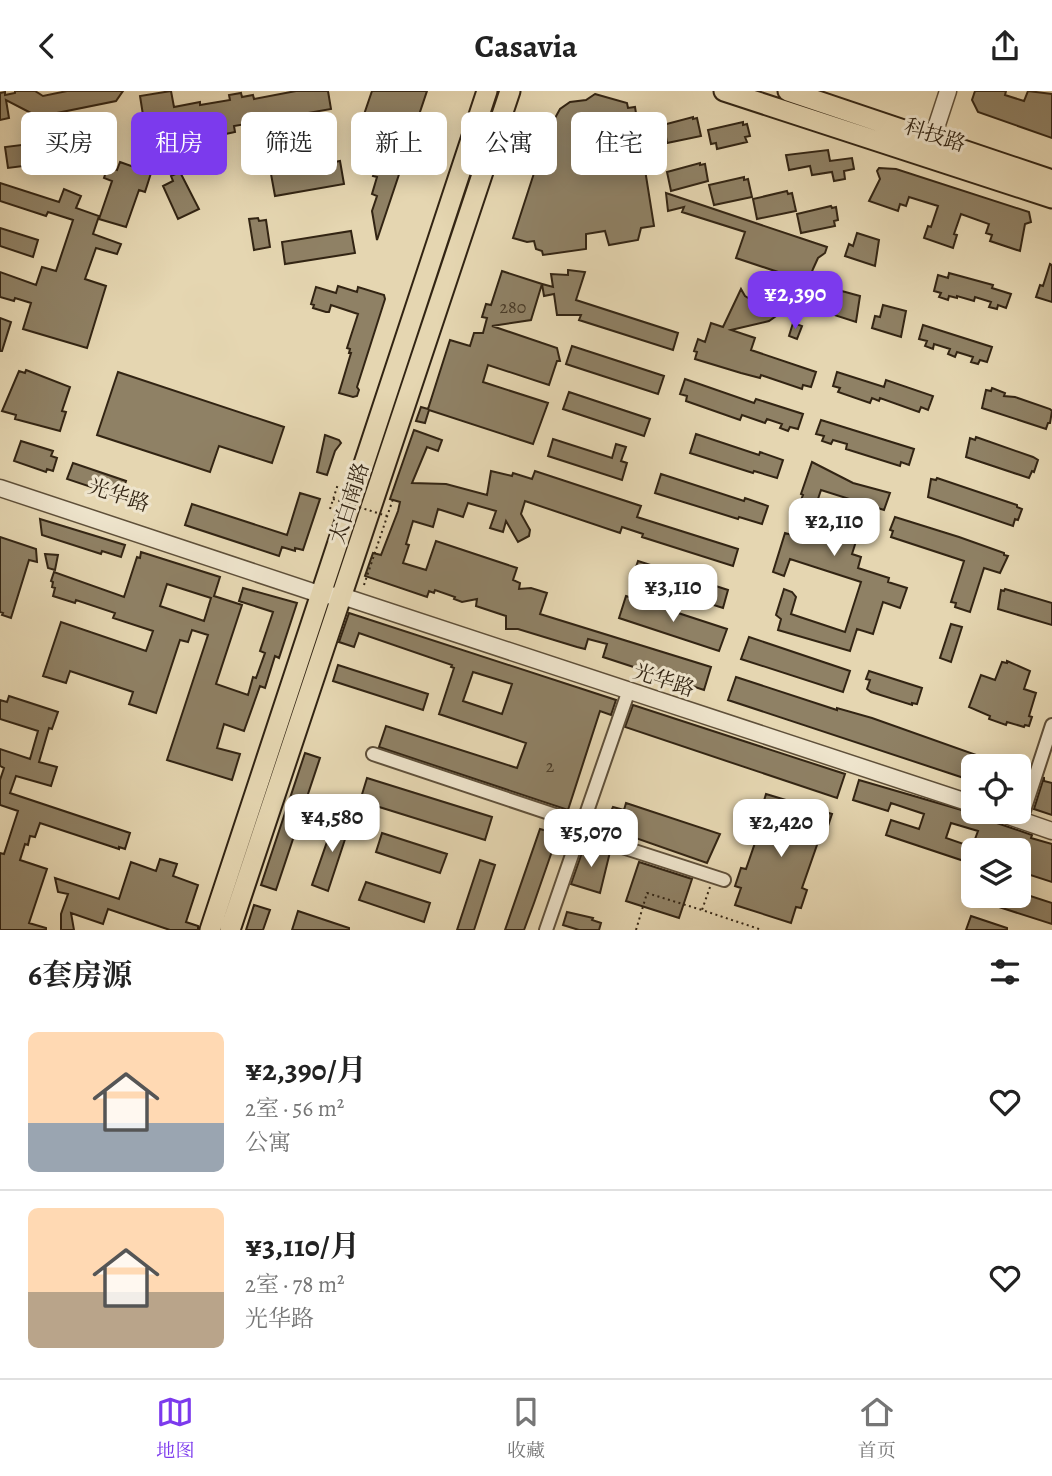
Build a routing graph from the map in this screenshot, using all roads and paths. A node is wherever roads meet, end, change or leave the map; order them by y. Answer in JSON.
{"nodes":[{"id":1,"x":487,"y":91,"type":"edge"},
{"id":2,"x":510,"y":91,"type":"edge"},
{"id":3,"x":723,"y":91,"type":"edge"},
{"id":4,"x":788,"y":91,"type":"edge"},
{"id":5,"x":948,"y":91,"type":"edge"},
{"id":6,"x":929,"y":148,"type":"junction"},
{"id":7,"x":1052,"y":180,"type":"edge"},
{"id":8,"x":1052,"y":198,"type":"edge"},
{"id":9,"x":0,"y":478,"type":"edge"},
{"id":10,"x":338,"y":484,"type":"dead end"},
{"id":11,"x":0,"y":488,"type":"edge"},
{"id":12,"x":333,"y":499,"type":"junction"},
{"id":13,"x":393,"y":499,"type":"dead end"},
{"id":14,"x":330,"y":509,"type":"dead end"},
{"id":15,"x":387,"y":516,"type":"junction"},
{"id":16,"x":364,"y":585,"type":"dead end"},
{"id":17,"x":330,"y":592,"type":"junction"},
{"id":18,"x":629,"y":690,"type":"junction"},
{"id":19,"x":1052,"y":725,"type":"edge"},
{"id":20,"x":373,"y":754,"type":"dead end"},
{"id":21,"x":1031,"y":789,"type":"edge"},
{"id":22,"x":961,"y":800,"type":"edge"},
{"id":23,"x":1031,"y":824,"type":"edge"},
{"id":24,"x":581,"y":828,"type":"junction"},
{"id":25,"x":1052,"y":831,"type":"edge"},
{"id":26,"x":719,"y":878,"type":"joint"},
{"id":27,"x":702,"y":910,"type":"junction"},
{"id":28,"x":719,"y":916,"type":"junction"},
{"id":29,"x":717,"y":921,"type":"dead end"},
{"id":30,"x":210,"y":930,"type":"edge"},
{"id":31,"x":230,"y":930,"type":"edge"},
{"id":32,"x":546,"y":930,"type":"edge"},
{"id":33,"x":636,"y":930,"type":"edge"},
{"id":34,"x":762,"y":930,"type":"edge"}],
"edges":[{"from":1,"to":17,"type":"main road","name":"太白南路"},
{"from":2,"to":17,"type":"main road","name":"太白南路"},
{"from":3,"to":6,"type":"main road","name":"科技路"},
{"from":4,"to":6,"type":"main road","name":"科技路"},
{"from":5,"to":6,"type":"street"},
{"from":6,"to":7,"type":"main road","name":"科技路"},
{"from":6,"to":8,"type":"main road","name":"科技路"},
{"from":9,"to":17,"type":"street","name":"光华路"},
{"from":10,"to":12,"type":"path"},
{"from":11,"to":17,"type":"street","name":"光华路"},
{"from":12,"to":14,"type":"path"},
{"from":12,"to":15,"type":"path","bridge":true},
{"from":13,"to":15,"type":"path"},
{"from":15,"to":16,"type":"path"},
{"from":17,"to":18,"type":"street","name":"光华路"},
{"from":17,"to":30,"type":"main road","name":"太白南路"},
{"from":17,"to":31,"type":"main road","name":"太白南路"},
{"from":18,"to":22,"type":"street","name":"光华路"},
{"from":18,"to":24,"type":"street"},
{"from":19,"to":21,"type":"street"},
{"from":20,"to":24,"type":"street"},
{"from":23,"to":25,"type":"street"},
{"from":24,"to":26,"type":"street"},
{"from":24,"to":32,"type":"street"},
{"from":26,"to":27,"type":"path"},
{"from":27,"to":28,"type":"path"},
{"from":27,"to":33,"type":"path"},
{"from":28,"to":29,"type":"path"},
{"from":28,"to":34,"type":"path"}]}
